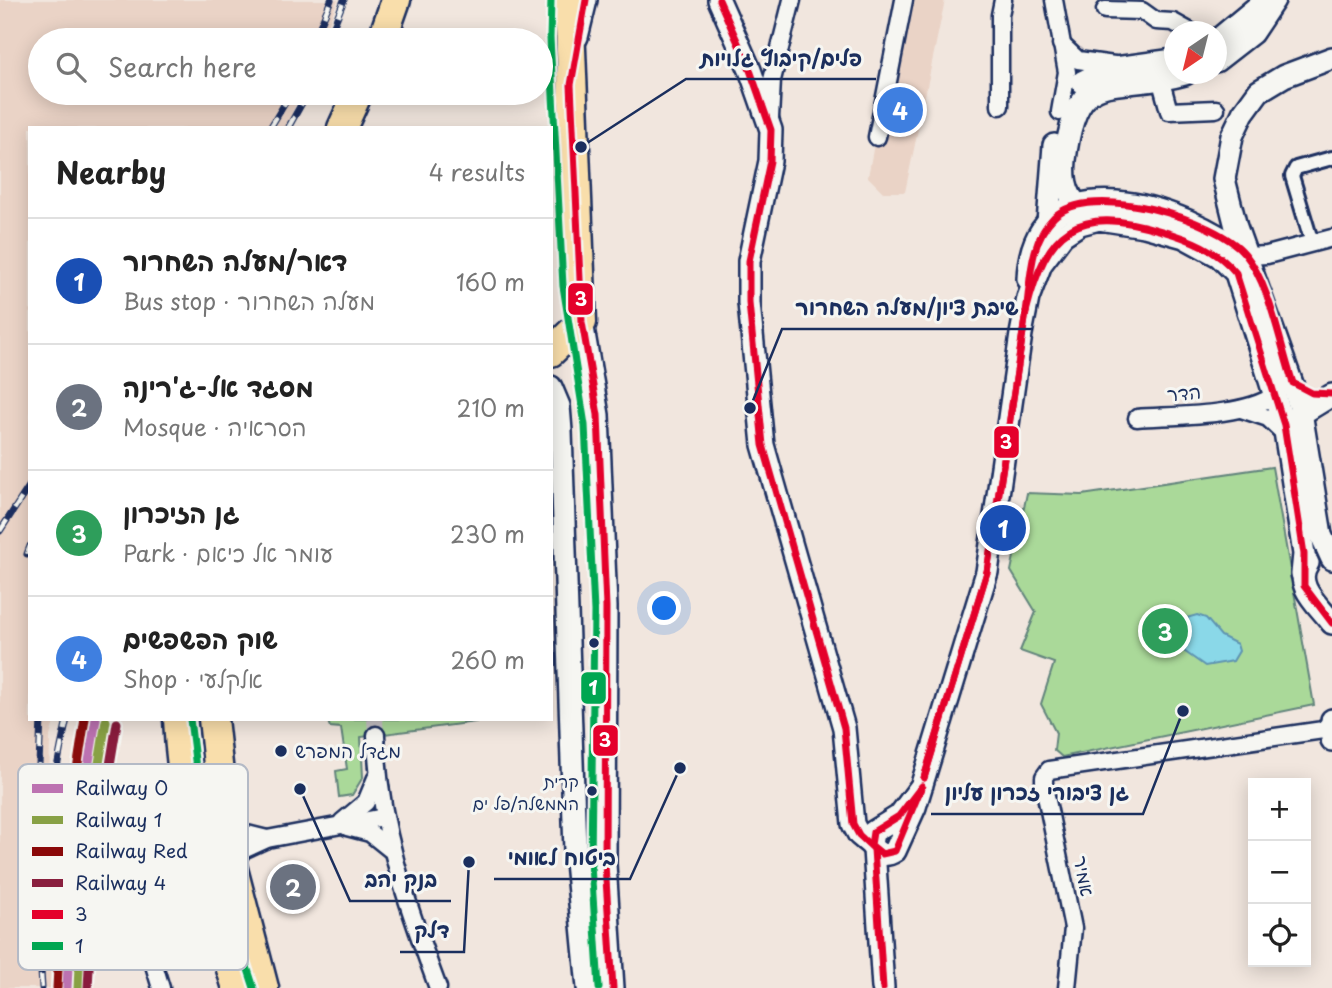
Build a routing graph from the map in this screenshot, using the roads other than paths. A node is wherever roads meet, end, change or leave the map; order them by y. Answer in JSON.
{"nodes":[{"id":1,"x":396,"y":0,"type":"edge"},
{"id":2,"x":569,"y":0,"type":"edge"},
{"id":3,"x":586,"y":0,"type":"edge"},
{"id":4,"x":719,"y":0,"type":"edge"},
{"id":5,"x":792,"y":0,"type":"edge"},
{"id":6,"x":904,"y":0,"type":"edge"},
{"id":7,"x":1003,"y":0,"type":"edge"},
{"id":8,"x":1054,"y":0,"type":"edge"},
{"id":9,"x":1264,"y":0,"type":"edge"},
{"id":10,"x":1274,"y":0,"type":"edge"},
{"id":11,"x":1105,"y":10,"type":"dead end"},
{"id":12,"x":1164,"y":21,"type":"edge"},
{"id":13,"x":387,"y":28,"type":"edge"},
{"id":14,"x":1227,"y":32,"type":"edge"},
{"id":15,"x":1061,"y":44,"type":"junction"},
{"id":16,"x":1227,"y":52,"type":"edge"},
{"id":17,"x":1332,"y":58,"type":"edge"},
{"id":18,"x":1164,"y":61,"type":"edge"},
{"id":19,"x":1125,"y":66,"type":"junction"},
{"id":20,"x":1164,"y":77,"type":"edge"},
{"id":21,"x":1160,"y":78,"type":"junction"},
{"id":22,"x":571,"y":85,"type":"junction"},
{"id":23,"x":353,"y":105,"type":"edge"},
{"id":24,"x":364,"y":105,"type":"edge"},
{"id":25,"x":1000,"y":106,"type":"dead end"},
{"id":26,"x":1216,"y":109,"type":"dead end"},
{"id":27,"x":1060,"y":112,"type":"junction"},
{"id":28,"x":770,"y":120,"type":"junction"},
{"id":29,"x":343,"y":126,"type":"edge"},
{"id":30,"x":358,"y":126,"type":"edge"},
{"id":31,"x":877,"y":137,"type":"dead end"},
{"id":32,"x":1332,"y":158,"type":"edge"},
{"id":33,"x":1075,"y":204,"type":"junction"},
{"id":34,"x":1099,"y":219,"type":"junction"},
{"id":35,"x":1048,"y":223,"type":"junction"},
{"id":36,"x":1332,"y":238,"type":"edge"},
{"id":37,"x":1312,"y":243,"type":"junction"},
{"id":38,"x":1286,"y":251,"type":"junction"},
{"id":39,"x":1238,"y":260,"type":"junction"},
{"id":40,"x":1258,"y":282,"type":"junction"},
{"id":41,"x":1028,"y":298,"type":"junction"},
{"id":42,"x":582,"y":322,"type":"junction"},
{"id":43,"x":553,"y":350,"type":"edge"},
{"id":44,"x":1284,"y":389,"type":"junction"},
{"id":45,"x":553,"y":392,"type":"edge"},
{"id":46,"x":1332,"y":394,"type":"edge"},
{"id":47,"x":1236,"y":409,"type":"junction"},
{"id":48,"x":1301,"y":412,"type":"junction"},
{"id":49,"x":1137,"y":418,"type":"dead end"},
{"id":50,"x":1285,"y":430,"type":"junction"},
{"id":51,"x":1332,"y":559,"type":"edge"},
{"id":52,"x":1302,"y":574,"type":"junction"},
{"id":53,"x":1322,"y":596,"type":"edge"},
{"id":54,"x":1332,"y":623,"type":"edge"},
{"id":55,"x":1332,"y":720,"type":"edge"},
{"id":56,"x":178,"y":721,"type":"edge"},
{"id":57,"x":213,"y":721,"type":"edge"},
{"id":58,"x":376,"y":735,"type":"tunnel mouth"},
{"id":59,"x":1332,"y":740,"type":"edge"},
{"id":60,"x":184,"y":764,"type":"edge"},
{"id":61,"x":217,"y":764,"type":"edge"},
{"id":62,"x":377,"y":776,"type":"junction"},
{"id":63,"x":389,"y":819,"type":"junction"},
{"id":64,"x":327,"y":828,"type":"junction"},
{"id":65,"x":248,"y":834,"type":"edge"},
{"id":66,"x":881,"y":837,"type":"junction"},
{"id":67,"x":267,"y":839,"type":"junction"},
{"id":68,"x":248,"y":848,"type":"edge"},
{"id":69,"x":390,"y":849,"type":"junction"},
{"id":70,"x":398,"y":864,"type":"junction"},
{"id":71,"x":248,"y":927,"type":"edge"},
{"id":72,"x":156,"y":970,"type":"edge"},
{"id":73,"x":231,"y":970,"type":"edge"},
{"id":74,"x":161,"y":988,"type":"edge"},
{"id":75,"x":237,"y":988,"type":"edge"},
{"id":76,"x":264,"y":988,"type":"edge"},
{"id":77,"x":438,"y":988,"type":"edge"},
{"id":78,"x":587,"y":988,"type":"edge"},
{"id":79,"x":613,"y":988,"type":"edge"},
{"id":80,"x":883,"y":988,"type":"edge"},
{"id":81,"x":1067,"y":988,"type":"edge"}],
"edges":[{"from":1,"to":13,"type":"highway"},
{"from":2,"to":22,"type":"highway"},
{"from":3,"to":22,"type":"street"},
{"from":4,"to":28,"type":"street"},
{"from":5,"to":28,"type":"street"},
{"from":6,"to":31,"type":"street"},
{"from":7,"to":25,"type":"street"},
{"from":8,"to":15,"type":"street"},
{"from":9,"to":14,"type":"street"},
{"from":10,"to":16,"type":"street"},
{"from":11,"to":12,"type":"street"},
{"from":15,"to":19,"type":"street"},
{"from":15,"to":27,"type":"street"},
{"from":17,"to":39,"type":"street"},
{"from":18,"to":19,"type":"street"},
{"from":19,"to":27,"type":"street"},
{"from":20,"to":21,"type":"street"},
{"from":21,"to":26,"type":"street"},
{"from":21,"to":33,"type":"street"},
{"from":22,"to":42,"type":"highway"},
{"from":23,"to":29,"type":"highway"},
{"from":24,"to":30,"type":"highway"},
{"from":27,"to":35,"type":"street"},
{"from":28,"to":66,"type":"street"},
{"from":32,"to":37,"type":"street"},
{"from":33,"to":34,"type":"street"},
{"from":33,"to":35,"type":"street"},
{"from":33,"to":39,"type":"street"},
{"from":34,"to":39,"type":"street"},
{"from":34,"to":41,"type":"street"},
{"from":35,"to":41,"type":"street"},
{"from":36,"to":37,"type":"street"},
{"from":37,"to":38,"type":"street"},
{"from":38,"to":39,"type":"street"},
{"from":38,"to":40,"type":"street"},
{"from":39,"to":40,"type":"street"},
{"from":39,"to":44,"type":"street"},
{"from":40,"to":44,"type":"street"},
{"from":41,"to":66,"type":"street"},
{"from":42,"to":43,"type":"highway"},
{"from":42,"to":79,"type":"street"},
{"from":44,"to":46,"type":"street"},
{"from":44,"to":47,"type":"street","name":"הדר"},
{"from":44,"to":48,"type":"street"},
{"from":44,"to":50,"type":"street"},
{"from":45,"to":78,"type":"street"},
{"from":46,"to":48,"type":"street"},
{"from":47,"to":49,"type":"street","name":"הדר"},
{"from":47,"to":50,"type":"street","name":"הדר"},
{"from":48,"to":50,"type":"street"},
{"from":48,"to":51,"type":"street"},
{"from":50,"to":52,"type":"street"},
{"from":51,"to":52,"type":"street"},
{"from":52,"to":53,"type":"street"},
{"from":53,"to":54,"type":"street"},
{"from":55,"to":59,"type":"street"},
{"from":55,"to":81,"type":"street","name":"אמיר"},
{"from":56,"to":60,"type":"highway"},
{"from":57,"to":61,"type":"highway"},
{"from":58,"to":62,"type":"street"},
{"from":62,"to":63,"type":"street"},
{"from":62,"to":64,"type":"street"},
{"from":63,"to":64,"type":"street"},
{"from":63,"to":69,"type":"street"},
{"from":63,"to":70,"type":"street"},
{"from":64,"to":67,"type":"street"},
{"from":64,"to":69,"type":"street"},
{"from":65,"to":67,"type":"street"},
{"from":66,"to":80,"type":"street"},
{"from":67,"to":68,"type":"street"},
{"from":69,"to":70,"type":"street"},
{"from":70,"to":77,"type":"street"},
{"from":71,"to":76,"type":"highway"},
{"from":72,"to":74,"type":"street"},
{"from":73,"to":75,"type":"highway"}]}
